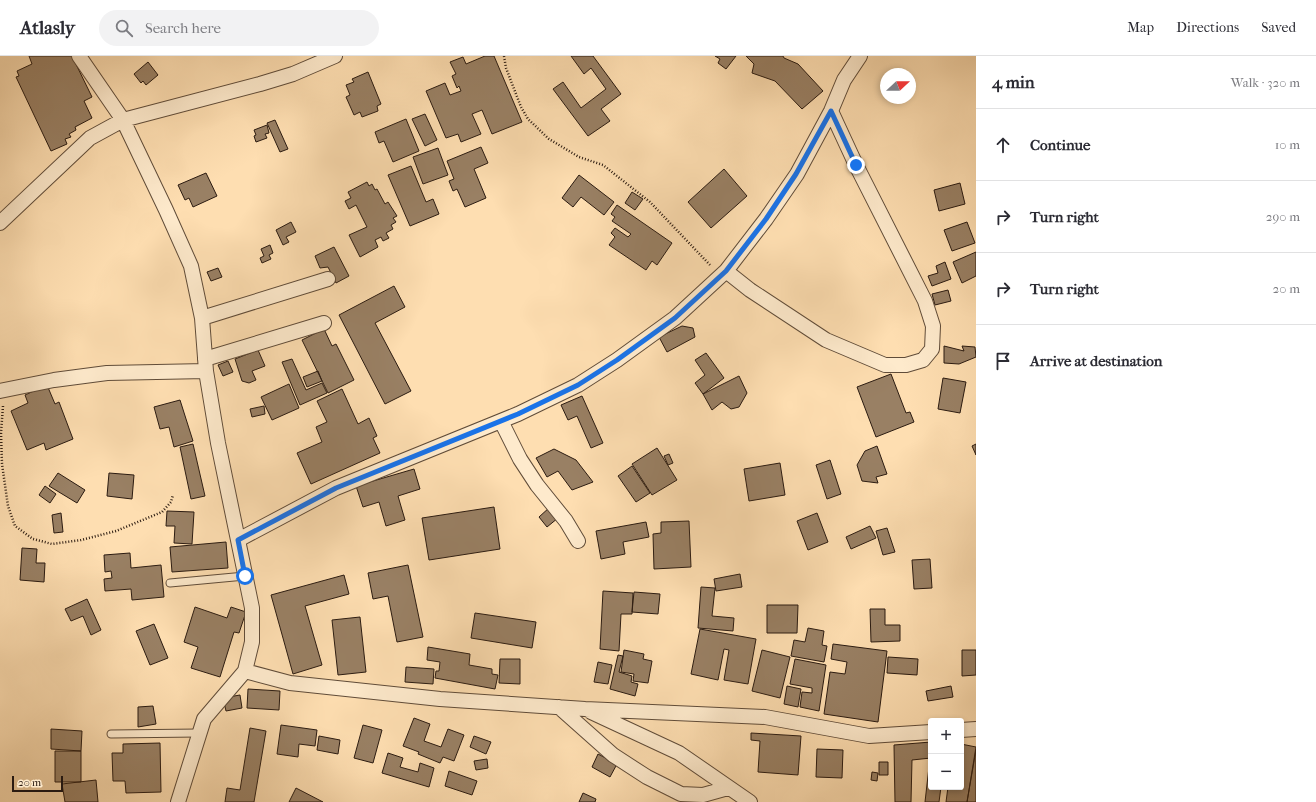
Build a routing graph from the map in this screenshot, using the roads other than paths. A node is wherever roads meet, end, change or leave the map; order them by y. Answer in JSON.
{"nodes":[{"id":1,"x":79,"y":56,"type":"edge"},
{"id":2,"x":335,"y":56,"type":"edge"},
{"id":3,"x":860,"y":56,"type":"edge"},
{"id":4,"x":831,"y":111,"type":"junction"},
{"id":5,"x":123,"y":120,"type":"junction"},
{"id":6,"x":0,"y":223,"type":"edge"},
{"id":7,"x":723,"y":274,"type":"junction"},
{"id":8,"x":328,"y":279,"type":"dead end"},
{"id":9,"x":202,"y":318,"type":"junction"},
{"id":10,"x":324,"y":323,"type":"dead end"},
{"id":11,"x":206,"y":365,"type":"junction"},
{"id":12,"x":6,"y":390,"type":"edge"},
{"id":13,"x":501,"y":421,"type":"junction"},
{"id":14,"x":238,"y":540,"type":"junction"},
{"id":15,"x":578,"y":541,"type":"dead end"},
{"id":16,"x":245,"y":576,"type":"junction"},
{"id":17,"x":170,"y":583,"type":"dead end"},
{"id":18,"x":245,"y":671,"type":"junction"},
{"id":19,"x":559,"y":707,"type":"junction"},
{"id":20,"x":585,"y":709,"type":"junction"},
{"id":21,"x":964,"y":730,"type":"edge"},
{"id":22,"x":976,"y":730,"type":"edge"},
{"id":23,"x":928,"y":732,"type":"edge"},
{"id":24,"x":199,"y":733,"type":"junction"},
{"id":25,"x":111,"y":734,"type":"dead end"},
{"id":26,"x":728,"y":788,"type":"junction"},
{"id":27,"x":178,"y":802,"type":"edge"},
{"id":28,"x":750,"y":802,"type":"edge"}],
"edges":[{"from":1,"to":5,"type":"street"},
{"from":2,"to":5,"type":"street"},
{"from":3,"to":4,"type":"street"},
{"from":4,"to":7,"type":"street"},
{"from":4,"to":7,"type":"street"},
{"from":5,"to":6,"type":"street"},
{"from":5,"to":9,"type":"street"},
{"from":7,"to":13,"type":"street"},
{"from":8,"to":9,"type":"street"},
{"from":9,"to":11,"type":"street"},
{"from":10,"to":11,"type":"street"},
{"from":11,"to":12,"type":"street"},
{"from":11,"to":14,"type":"street"},
{"from":13,"to":14,"type":"street"},
{"from":13,"to":15,"type":"street"},
{"from":14,"to":16,"type":"street"},
{"from":16,"to":17,"type":"lane"},
{"from":16,"to":18,"type":"street"},
{"from":18,"to":19,"type":"street"},
{"from":18,"to":24,"type":"street"},
{"from":19,"to":20,"type":"street"},
{"from":19,"to":26,"type":"street"},
{"from":20,"to":23,"type":"street"},
{"from":20,"to":26,"type":"street"},
{"from":21,"to":22,"type":"street"},
{"from":24,"to":25,"type":"lane"},
{"from":24,"to":27,"type":"street"},
{"from":26,"to":28,"type":"street"}]}
